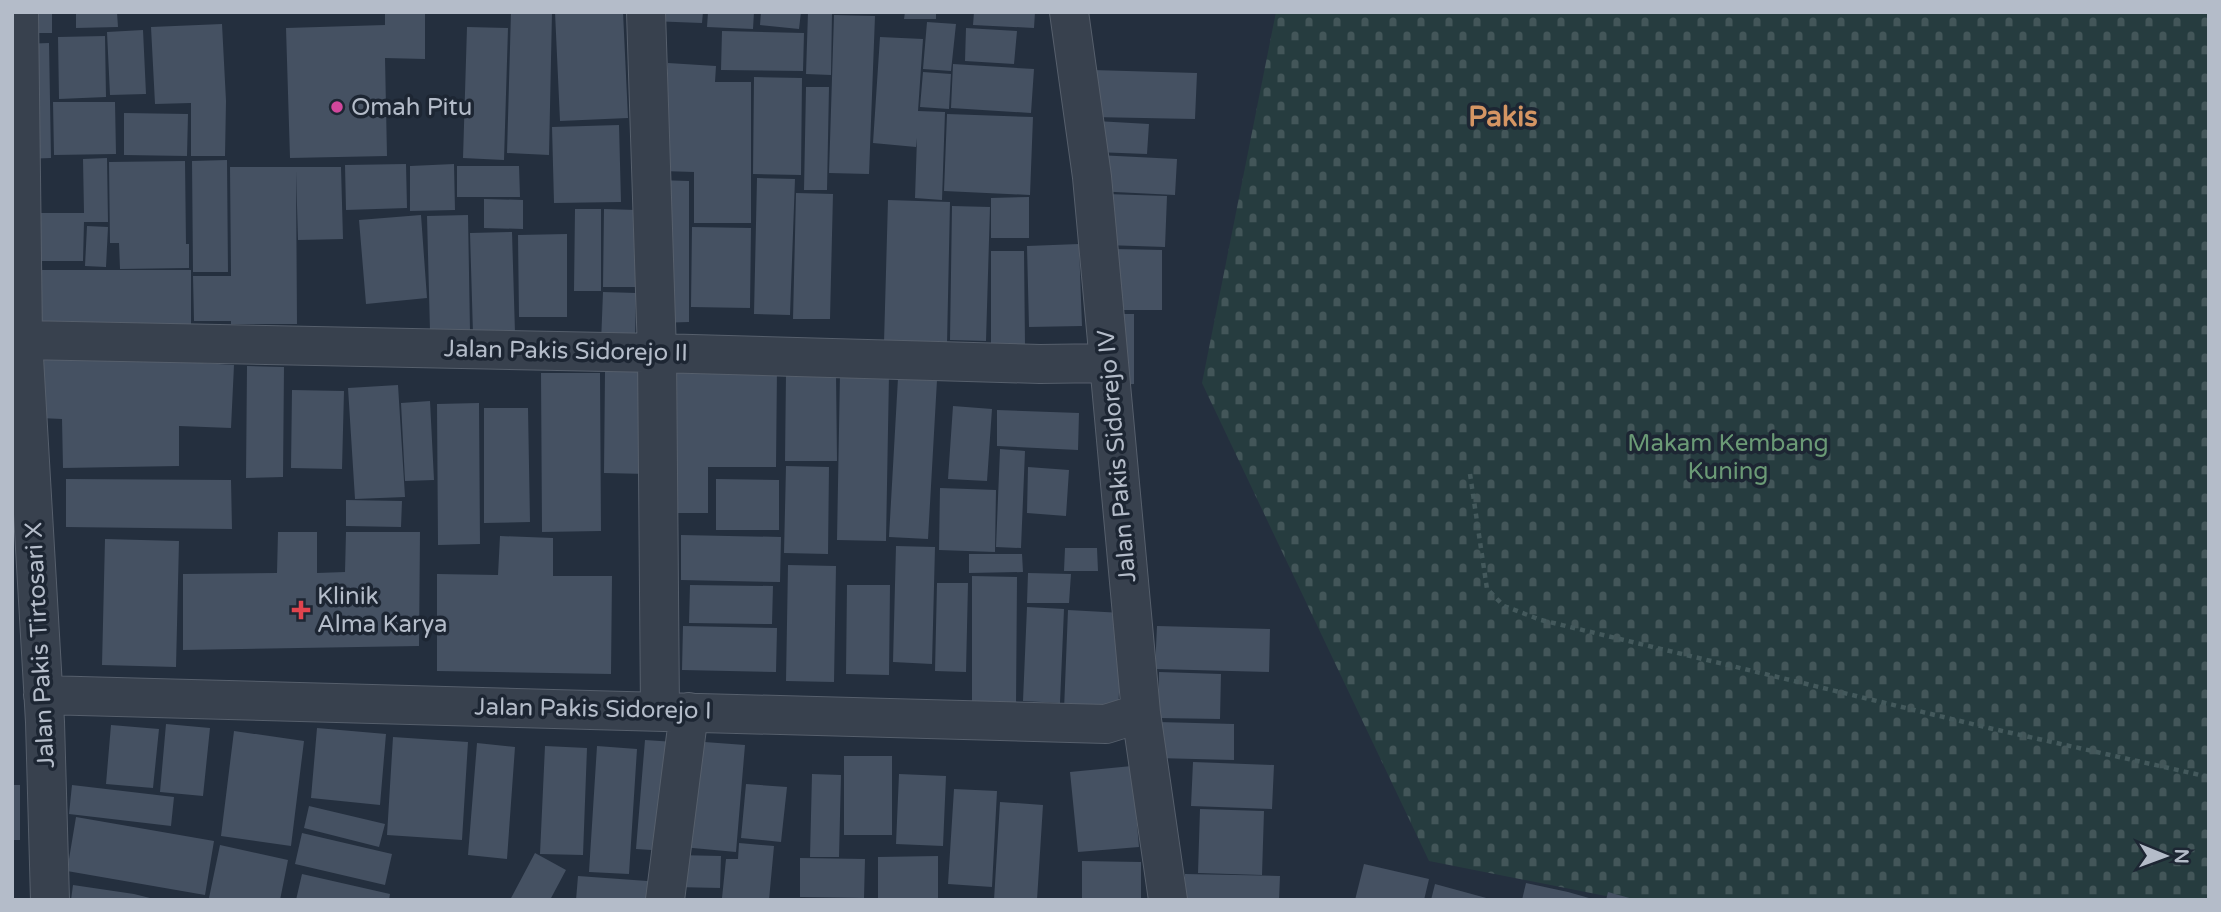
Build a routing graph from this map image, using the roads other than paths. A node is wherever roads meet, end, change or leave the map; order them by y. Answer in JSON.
{"nodes":[{"id":1,"x":19,"y":12,"type":"edge"},
{"id":2,"x":646,"y":12,"type":"edge"},
{"id":3,"x":1069,"y":12,"type":"edge"},
{"id":4,"x":23,"y":340,"type":"junction"},
{"id":5,"x":657,"y":353,"type":"junction"},
{"id":6,"x":1109,"y":363,"type":"junction"},
{"id":7,"x":43,"y":695,"type":"junction"},
{"id":8,"x":675,"y":712,"type":"junction"},
{"id":9,"x":1141,"y":713,"type":"junction"},
{"id":10,"x":50,"y":900,"type":"edge"},
{"id":11,"x":665,"y":900,"type":"edge"},
{"id":12,"x":1168,"y":900,"type":"edge"}],
"edges":[{"from":1,"to":4,"type":"street","name":"Jalan Pakis Tirtosari X"},
{"from":2,"to":5,"type":"street"},
{"from":3,"to":6,"type":"street","name":"Jalan Pakis Sidorejo IV"},
{"from":4,"to":5,"type":"street","name":"Jalan Pakis Sidorejo II"},
{"from":4,"to":7,"type":"street","name":"Jalan Pakis Tirtosari X"},
{"from":5,"to":6,"type":"street","name":"Jalan Pakis Sidorejo II"},
{"from":5,"to":8,"type":"street"},
{"from":6,"to":9,"type":"street","name":"Jalan Pakis Sidorejo IV"},
{"from":7,"to":8,"type":"street","name":"Jalan Pakis Sidorejo I"},
{"from":7,"to":10,"type":"street","name":"Jalan Pakis Tirtosari X"},
{"from":8,"to":9,"type":"street","name":"Jalan Pakis Sidorejo I"},
{"from":8,"to":11,"type":"street"},
{"from":9,"to":12,"type":"street","name":"Jalan Pakis Sidorejo IV"}]}
